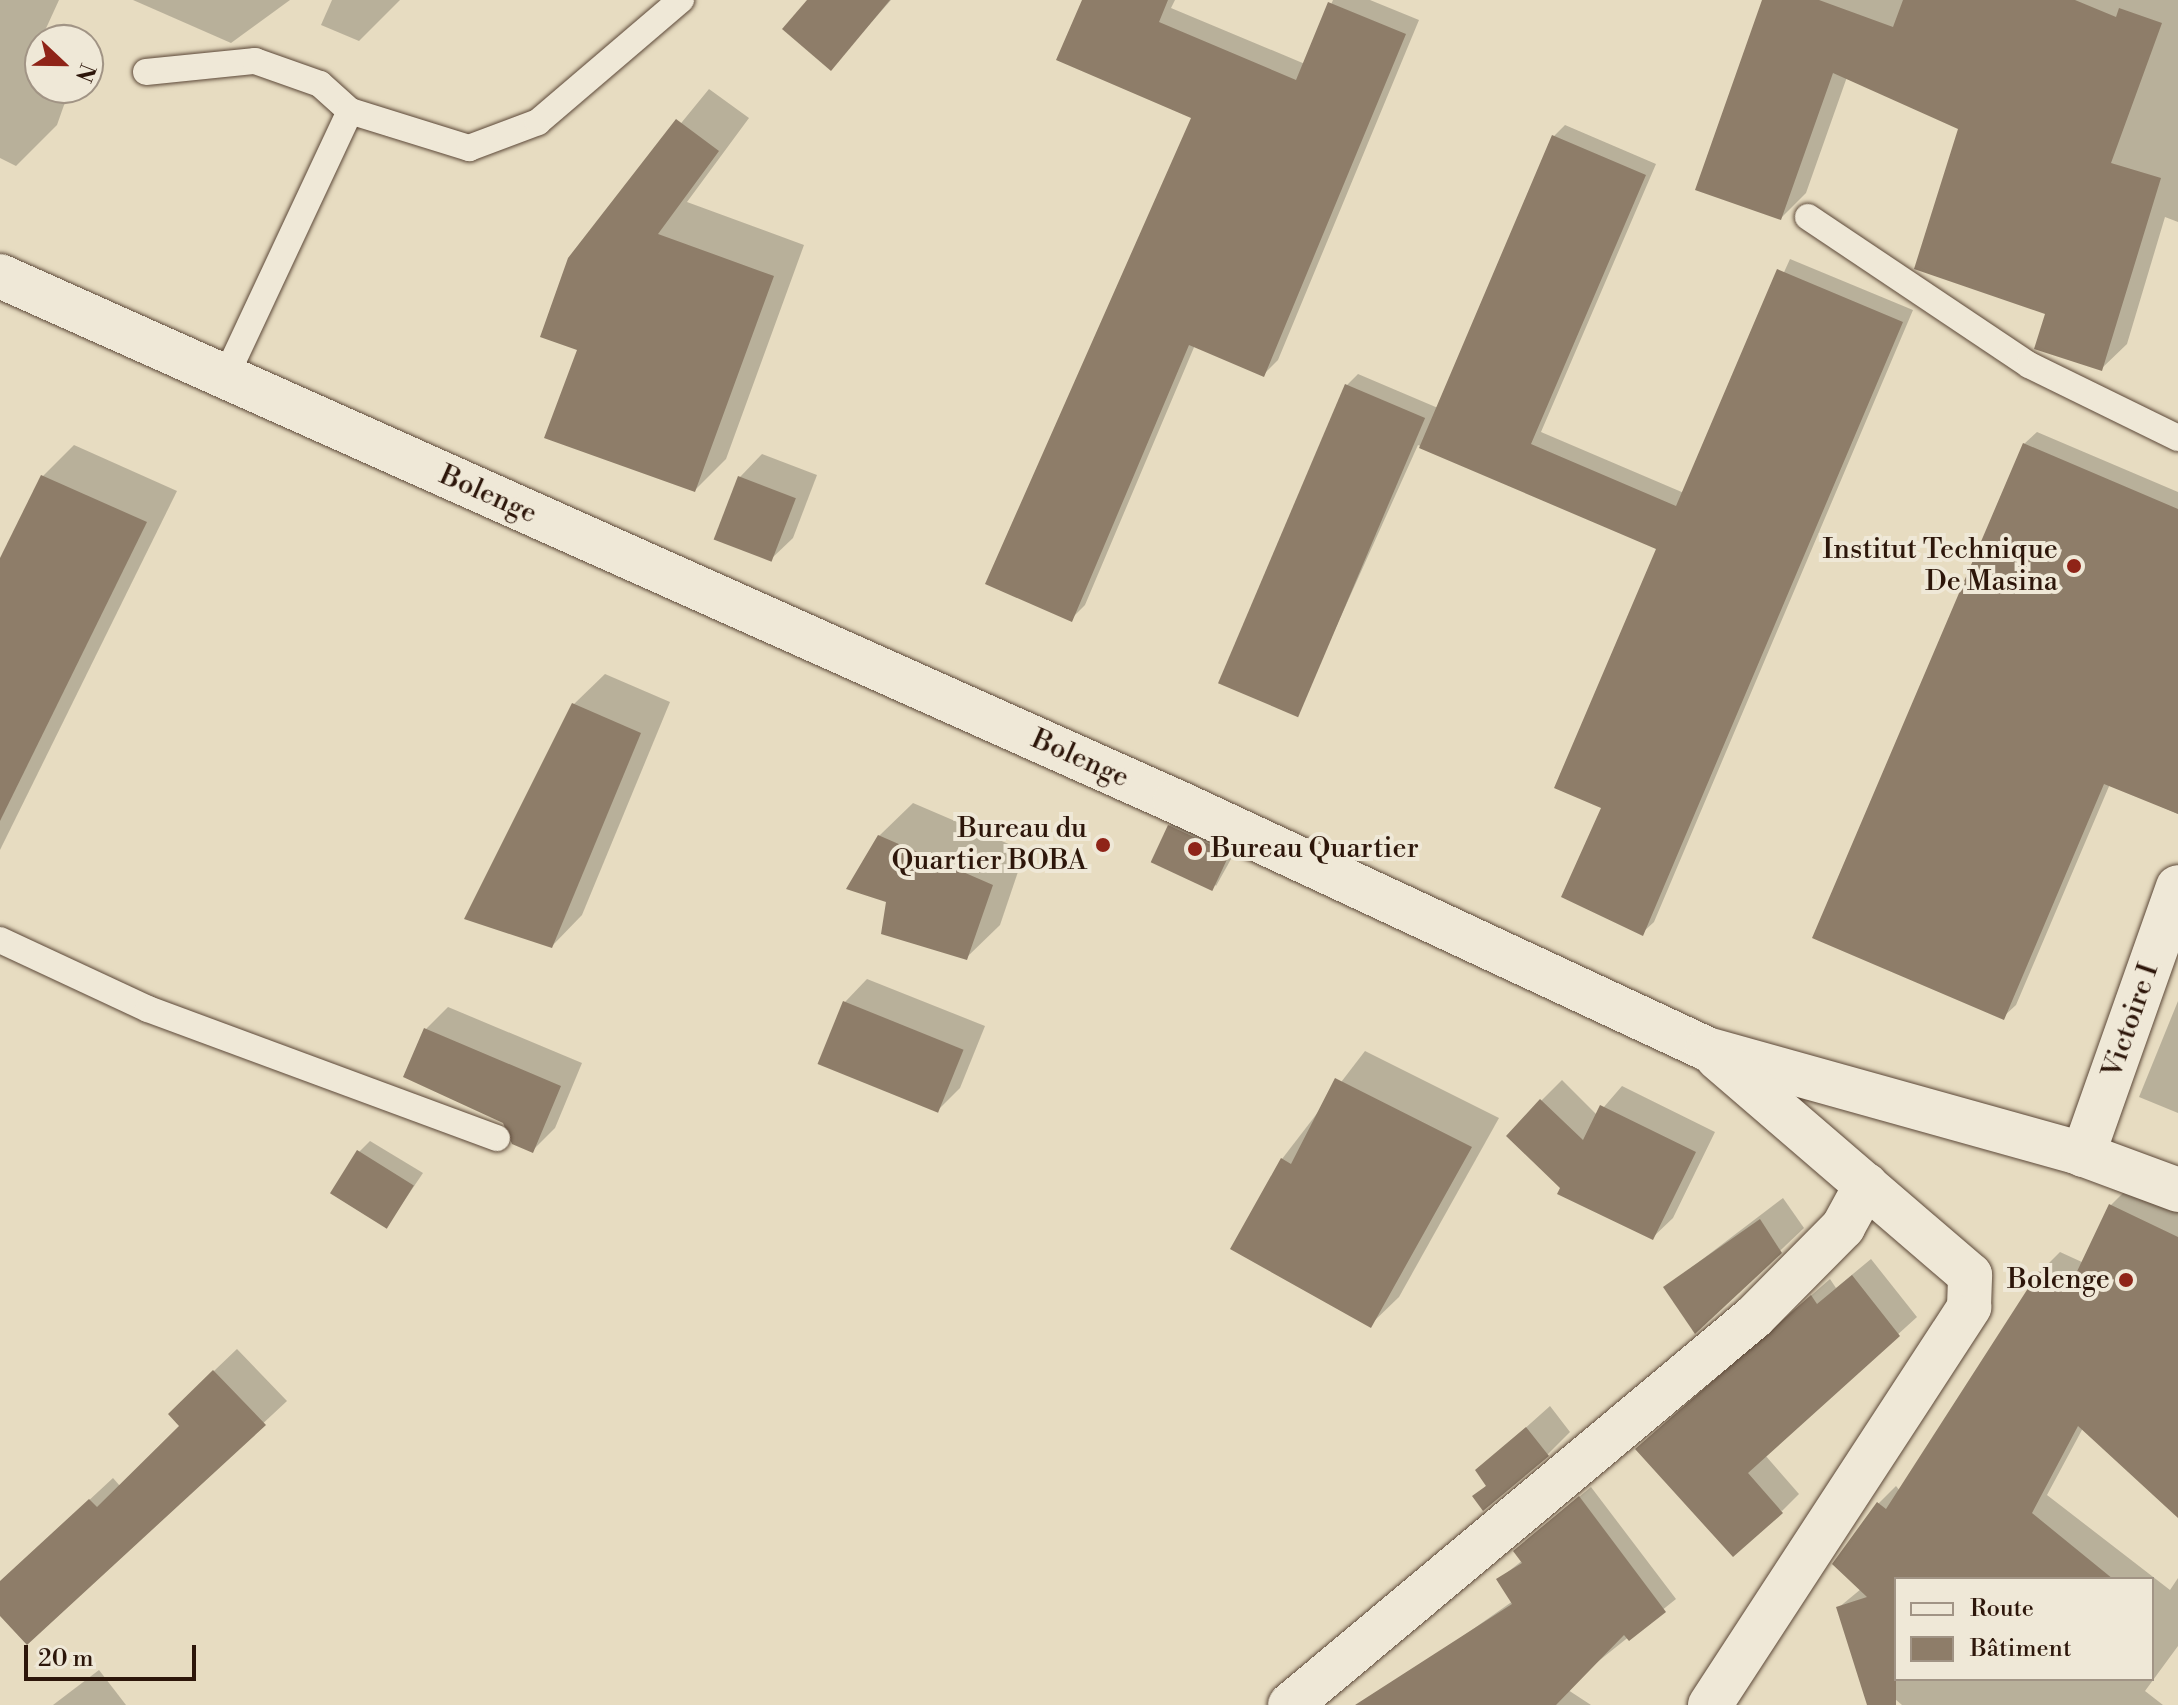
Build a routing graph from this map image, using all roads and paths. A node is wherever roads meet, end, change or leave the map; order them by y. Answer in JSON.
{"nodes":[{"id":1,"x":681,"y":0,"type":"edge"},
{"id":2,"x":146,"y":72,"type":"dead end"},
{"id":3,"x":350,"y":111,"type":"junction"},
{"id":4,"x":1808,"y":217,"type":"dead end"},
{"id":5,"x":0,"y":276,"type":"edge"},
{"id":6,"x":225,"y":378,"type":"junction"},
{"id":7,"x":2178,"y":438,"type":"edge"},
{"id":8,"x":2178,"y":887,"type":"edge"},
{"id":9,"x":0,"y":940,"type":"edge"},
{"id":10,"x":1707,"y":1049,"type":"junction"},
{"id":11,"x":497,"y":1138,"type":"dead end"},
{"id":12,"x":2083,"y":1155,"type":"junction"},
{"id":13,"x":1866,"y":1185,"type":"junction"},
{"id":14,"x":2178,"y":1190,"type":"edge"},
{"id":15,"x":1290,"y":1705,"type":"edge"},
{"id":16,"x":1710,"y":1705,"type":"edge"}],
"edges":[{"from":1,"to":3,"type":"lane"},
{"from":2,"to":3,"type":"lane"},
{"from":3,"to":6,"type":"lane"},
{"from":4,"to":7,"type":"lane"},
{"from":5,"to":6,"type":"street","name":"Bolenge"},
{"from":6,"to":10,"type":"street","name":"Bolenge"},
{"from":8,"to":12,"type":"street","name":"Victoire I"},
{"from":9,"to":11,"type":"lane"},
{"from":10,"to":12,"type":"street","name":"Bolenge"},
{"from":10,"to":13,"type":"street"},
{"from":12,"to":14,"type":"street","name":"Bolenge"},
{"from":13,"to":15,"type":"street"},
{"from":13,"to":16,"type":"street"}]}
